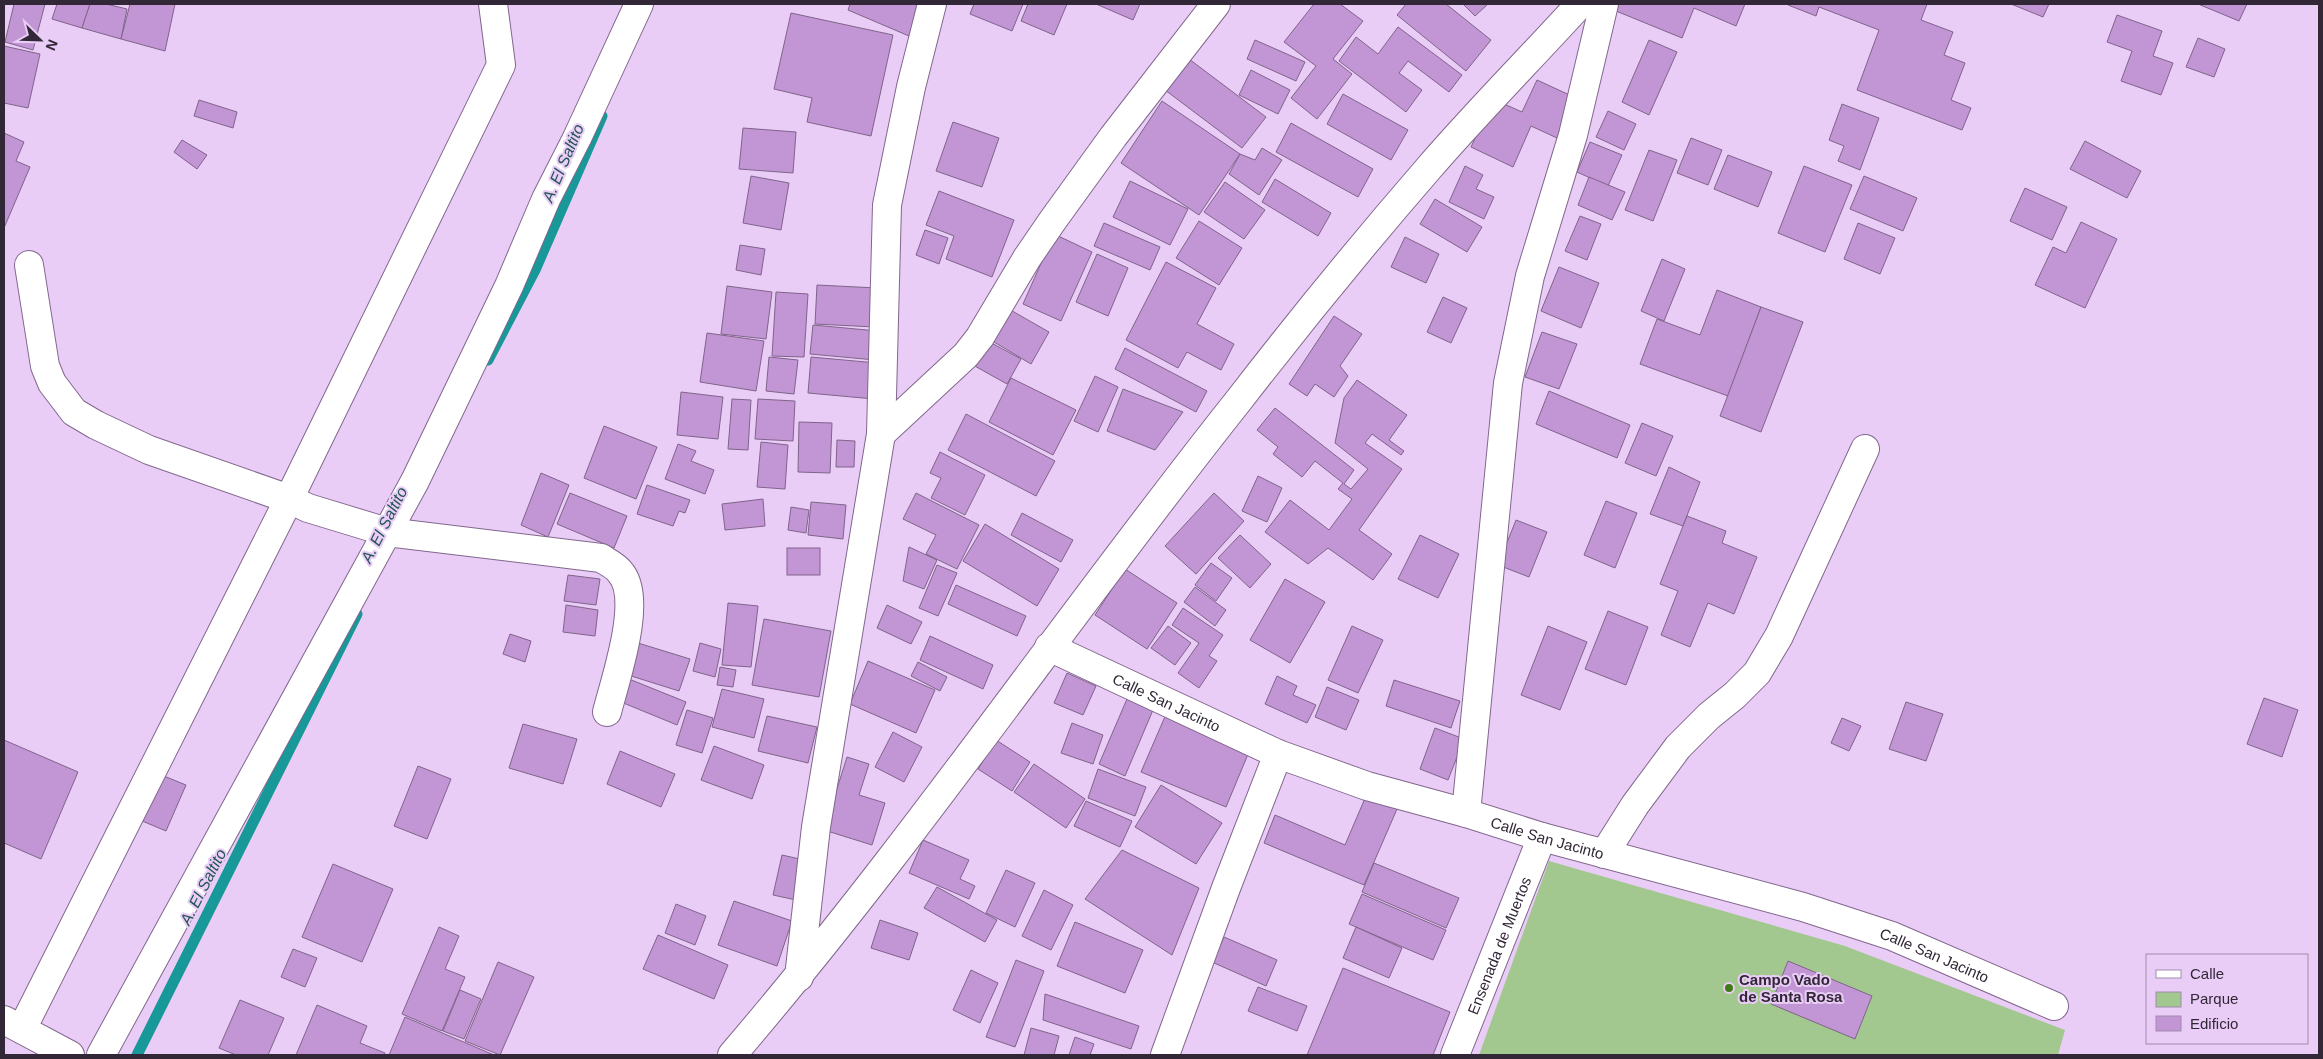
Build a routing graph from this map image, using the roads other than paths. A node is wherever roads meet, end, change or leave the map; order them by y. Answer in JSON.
{"nodes":[{"id":1,"x":493,"y":4,"type":"edge"},
{"id":2,"x":639,"y":4,"type":"edge"},
{"id":3,"x":932,"y":4,"type":"edge"},
{"id":4,"x":1216,"y":4,"type":"edge"},
{"id":5,"x":1580,"y":4,"type":"edge"},
{"id":6,"x":1604,"y":4,"type":"edge"},
{"id":7,"x":29,"y":265,"type":"dead end"},
{"id":8,"x":881,"y":434,"type":"junction"},
{"id":9,"x":1865,"y":449,"type":"dead end"},
{"id":10,"x":289,"y":499,"type":"junction"},
{"id":11,"x":387,"y":532,"type":"junction"},
{"id":12,"x":1049,"y":647,"type":"junction"},
{"id":13,"x":607,"y":712,"type":"dead end"},
{"id":14,"x":1278,"y":754,"type":"junction"},
{"id":15,"x":1466,"y":813,"type":"junction"},
{"id":16,"x":1542,"y":837,"type":"junction"},
{"id":17,"x":1604,"y":854,"type":"junction"},
{"id":18,"x":799,"y":977,"type":"junction"},
{"id":19,"x":2054,"y":1006,"type":"dead end"},
{"id":20,"x":13,"y":1025,"type":"edge"},
{"id":21,"x":111,"y":1052,"type":"edge"},
{"id":22,"x":70,"y":1055,"type":"edge"},
{"id":23,"x":732,"y":1055,"type":"edge"},
{"id":24,"x":1165,"y":1055,"type":"edge"},
{"id":25,"x":1455,"y":1055,"type":"edge"}],
"edges":[{"from":1,"to":10,"type":"street"},
{"from":2,"to":11,"type":"street"},
{"from":3,"to":8,"type":"street"},
{"from":4,"to":8,"type":"street"},
{"from":5,"to":12,"type":"street"},
{"from":6,"to":15,"type":"street"},
{"from":7,"to":10,"type":"street"},
{"from":8,"to":18,"type":"street"},
{"from":9,"to":17,"type":"street"},
{"from":10,"to":11,"type":"street"},
{"from":10,"to":20,"type":"street"},
{"from":11,"to":13,"type":"street"},
{"from":11,"to":21,"type":"street"},
{"from":12,"to":14,"type":"street","name":"Calle San Jacinto"},
{"from":12,"to":18,"type":"street"},
{"from":14,"to":15,"type":"street","name":"Calle San Jacinto"},
{"from":14,"to":24,"type":"street"},
{"from":15,"to":16,"type":"street","name":"Calle San Jacinto"},
{"from":16,"to":17,"type":"street","name":"Calle San Jacinto"},
{"from":16,"to":25,"type":"street","name":"Ensenada de Muertos"},
{"from":17,"to":19,"type":"street","name":"Calle San Jacinto"},
{"from":18,"to":23,"type":"street"},
{"from":20,"to":22,"type":"street"}]}
